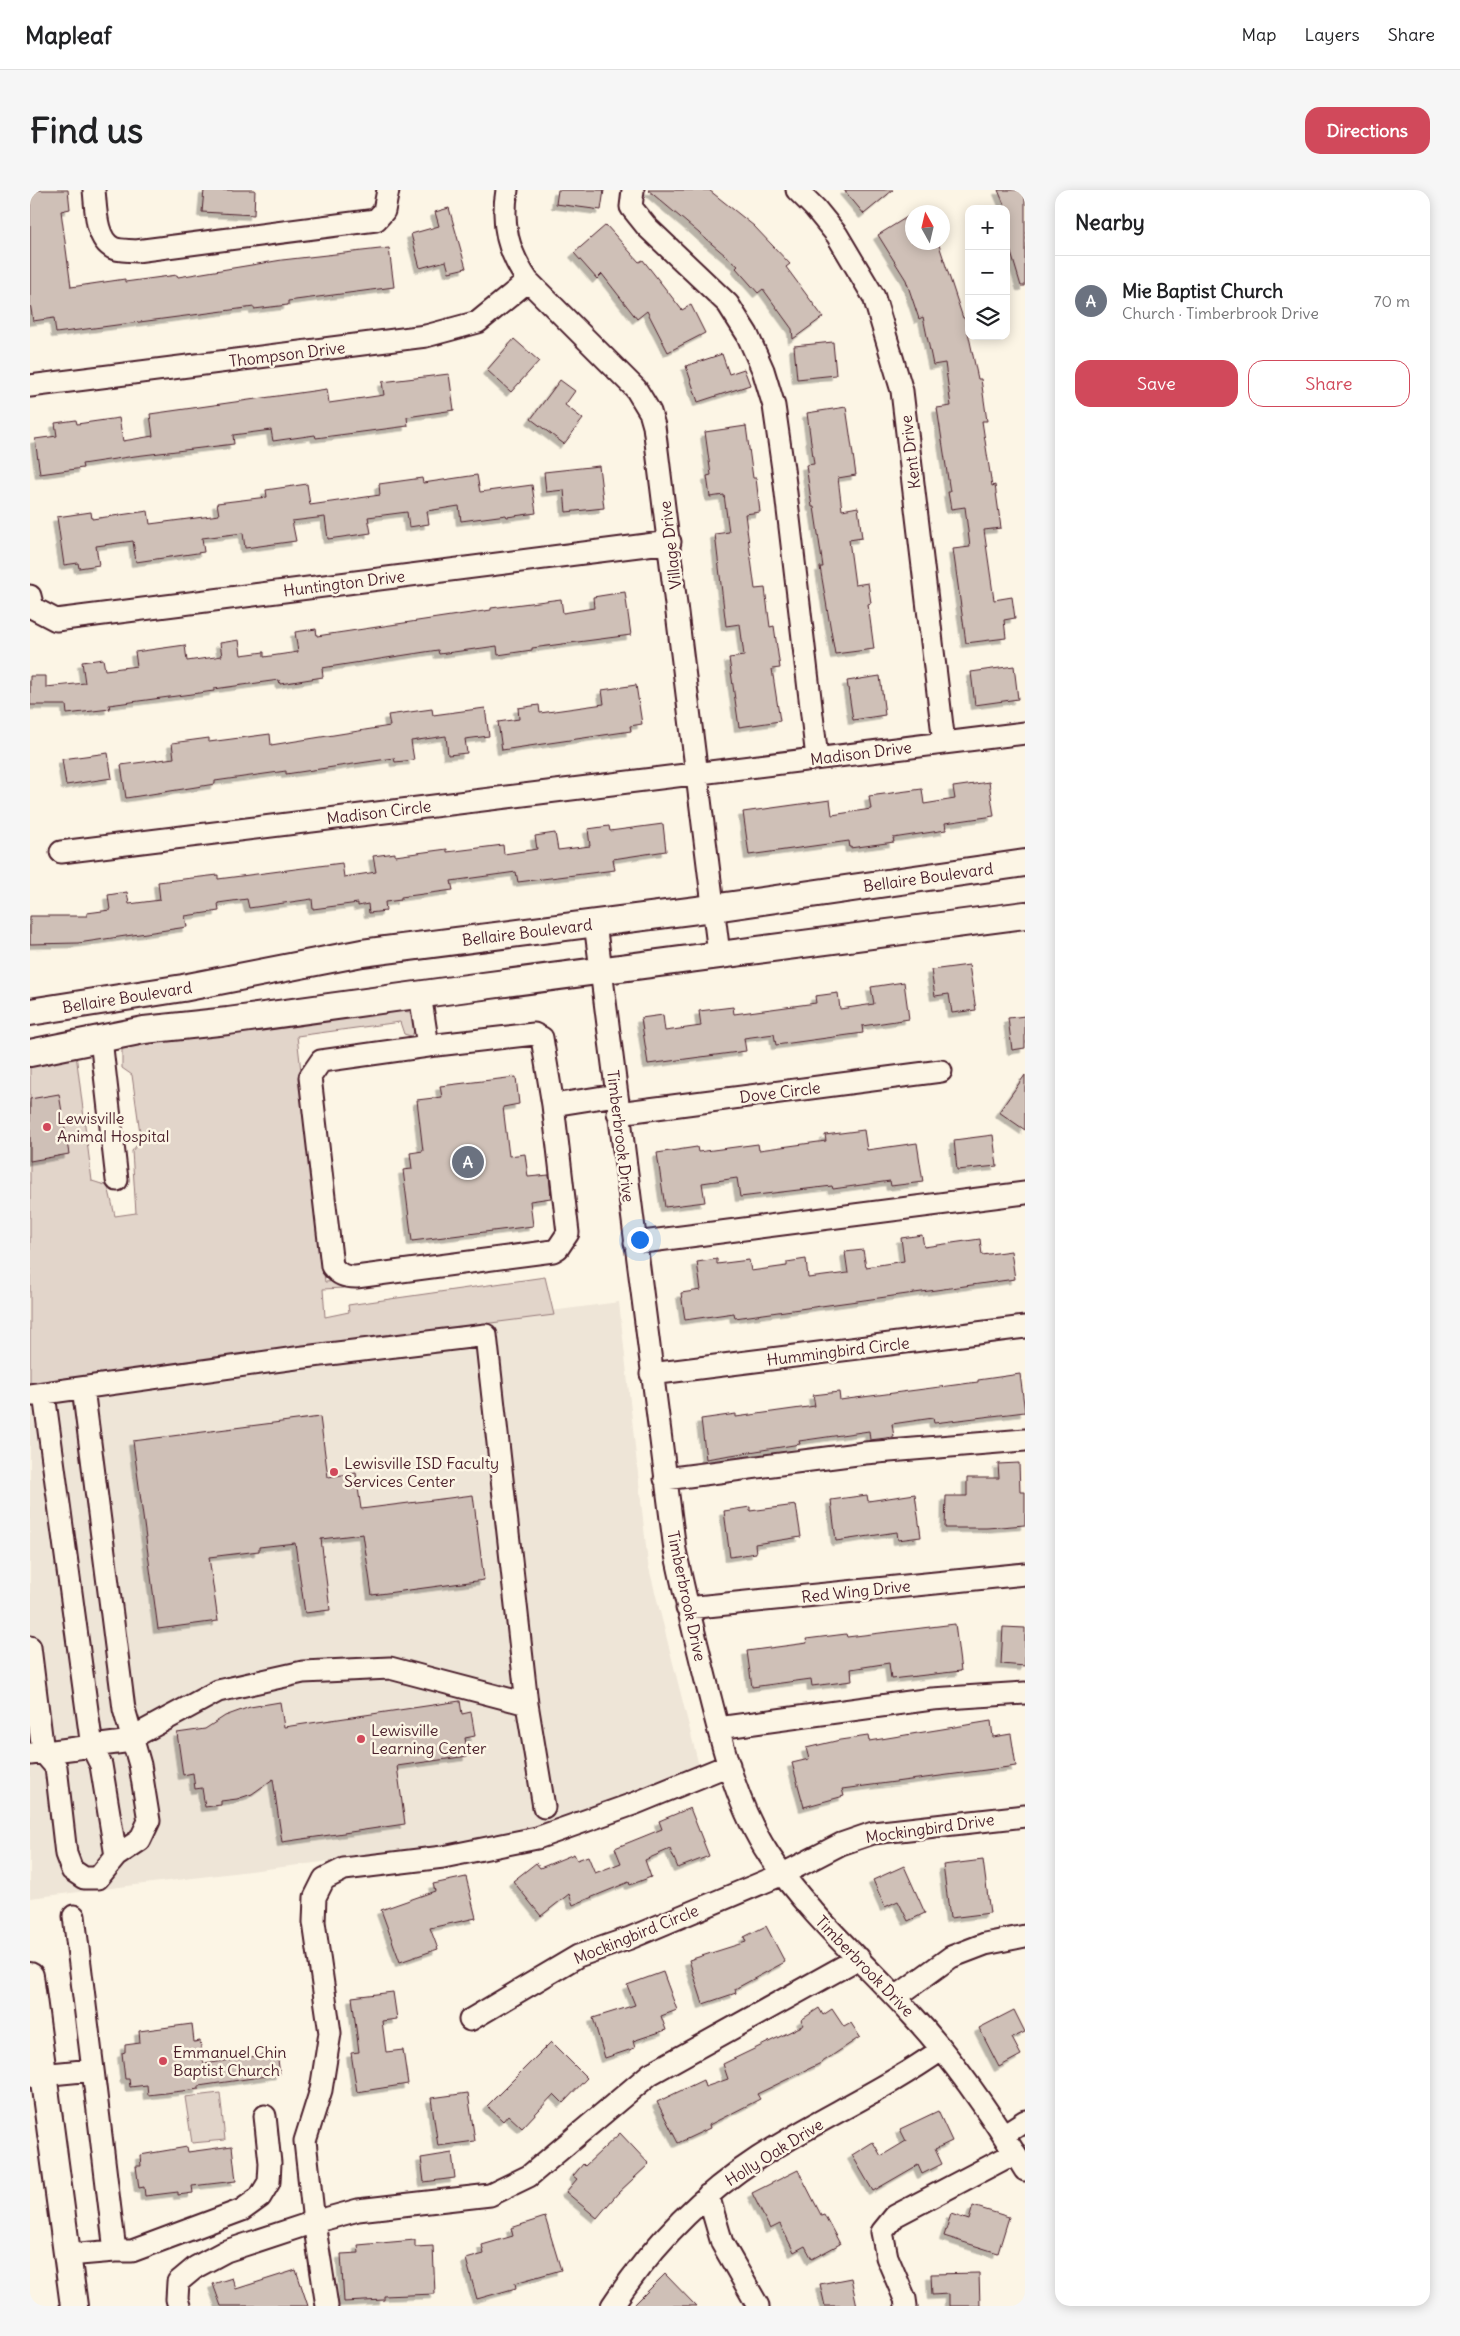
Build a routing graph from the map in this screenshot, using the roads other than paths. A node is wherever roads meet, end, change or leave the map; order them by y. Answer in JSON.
{"nodes":[{"id":1,"x":94,"y":190,"type":"edge"},
{"id":2,"x":388,"y":190,"type":"edge"},
{"id":3,"x":507,"y":190,"type":"edge"},
{"id":4,"x":633,"y":190,"type":"edge"},
{"id":5,"x":797,"y":190,"type":"edge"},
{"id":6,"x":528,"y":281,"type":"junction"},
{"id":7,"x":30,"y":386,"type":"edge"},
{"id":8,"x":670,"y":542,"type":"junction"},
{"id":9,"x":30,"y":596,"type":"edge"},
{"id":10,"x":1025,"y":733,"type":"edge"},
{"id":11,"x":944,"y":743,"type":"junction"},
{"id":12,"x":817,"y":758,"type":"junction"},
{"id":13,"x":697,"y":772,"type":"junction"},
{"id":14,"x":61,"y":852,"type":"dead end"},
{"id":15,"x":1025,"y":863,"type":"edge"},
{"id":16,"x":713,"y":908,"type":"junction"},
{"id":17,"x":1025,"y":915,"type":"edge"},
{"id":18,"x":594,"y":923,"type":"junction"},
{"id":19,"x":719,"y":954,"type":"junction"},
{"id":20,"x":601,"y":971,"type":"junction"},
{"id":21,"x":420,"y":994,"type":"junction"},
{"id":22,"x":30,"y":1012,"type":"edge"},
{"id":23,"x":101,"y":1038,"type":"junction"},
{"id":24,"x":428,"y":1046,"type":"junction"},
{"id":25,"x":30,"y":1052,"type":"edge"},
{"id":26,"x":941,"y":1071,"type":"dead end"},
{"id":27,"x":617,"y":1104,"type":"junction"},
{"id":28,"x":553,"y":1105,"type":"junction"},
{"id":29,"x":117,"y":1180,"type":"dead end"},
{"id":30,"x":1025,"y":1193,"type":"edge"},
{"id":31,"x":635,"y":1243,"type":"junction"},
{"id":32,"x":1025,"y":1327,"type":"edge"},
{"id":33,"x":651,"y":1374,"type":"junction"},
{"id":34,"x":83,"y":1388,"type":"junction"},
{"id":35,"x":37,"y":1394,"type":"edge"},
{"id":36,"x":1025,"y":1440,"type":"edge"},
{"id":37,"x":665,"y":1479,"type":"junction"},
{"id":38,"x":1025,"y":1574,"type":"edge"},
{"id":39,"x":687,"y":1608,"type":"junction"},
{"id":40,"x":30,"y":1647,"type":"edge"},
{"id":41,"x":1025,"y":1693,"type":"edge"},
{"id":42,"x":527,"y":1704,"type":"junction"},
{"id":43,"x":718,"y":1728,"type":"junction"},
{"id":44,"x":132,"y":1738,"type":"junction"},
{"id":45,"x":92,"y":1747,"type":"junction"},
{"id":46,"x":37,"y":1753,"type":"edge"},
{"id":47,"x":729,"y":1765,"type":"junction"},
{"id":48,"x":544,"y":1807,"type":"dead end"},
{"id":49,"x":1025,"y":1816,"type":"edge"},
{"id":50,"x":116,"y":1856,"type":"junction"},
{"id":51,"x":782,"y":1874,"type":"junction"},
{"id":52,"x":74,"y":1916,"type":"dead end"},
{"id":53,"x":1025,"y":1936,"type":"edge"},
{"id":54,"x":858,"y":1958,"type":"junction"},
{"id":55,"x":30,"y":1976,"type":"edge"},
{"id":56,"x":896,"y":1997,"type":"junction"},
{"id":57,"x":470,"y":2020,"type":"dead end"},
{"id":58,"x":941,"y":2050,"type":"junction"},
{"id":59,"x":93,"y":2070,"type":"junction"},
{"id":60,"x":37,"y":2075,"type":"edge"},
{"id":61,"x":265,"y":2116,"type":"dead end"},
{"id":62,"x":1025,"y":2121,"type":"edge"},
{"id":63,"x":1004,"y":2135,"type":"junction"},
{"id":64,"x":1020,"y":2162,"type":"edge"},
{"id":65,"x":708,"y":2195,"type":"junction"},
{"id":66,"x":314,"y":2222,"type":"junction"},
{"id":67,"x":116,"y":2251,"type":"junction"},
{"id":68,"x":68,"y":2255,"type":"junction"},
{"id":69,"x":74,"y":2306,"type":"edge"},
{"id":70,"x":179,"y":2306,"type":"edge"},
{"id":71,"x":326,"y":2306,"type":"edge"},
{"id":72,"x":612,"y":2306,"type":"edge"},
{"id":73,"x":758,"y":2306,"type":"edge"},
{"id":74,"x":906,"y":2306,"type":"edge"}],
"edges":[{"from":1,"to":2,"type":"street"},
{"from":3,"to":6,"type":"street","name":"Village Drive"},
{"from":4,"to":12,"type":"street"},
{"from":5,"to":11,"type":"street","name":"Kent Drive"},
{"from":6,"to":7,"type":"street","name":"Thompson Drive"},
{"from":6,"to":8,"type":"street","name":"Village Drive"},
{"from":8,"to":9,"type":"street","name":"Huntington Drive"},
{"from":8,"to":13,"type":"street","name":"Village Drive"},
{"from":10,"to":11,"type":"street","name":"Madison Drive"},
{"from":11,"to":12,"type":"street","name":"Madison Drive"},
{"from":12,"to":13,"type":"street","name":"Madison Drive"},
{"from":13,"to":14,"type":"street","name":"Madison Circle"},
{"from":13,"to":16,"type":"street","name":"Village Drive"},
{"from":15,"to":16,"type":"main road","name":"Bellaire Boulevard"},
{"from":16,"to":18,"type":"main road","name":"Bellaire Boulevard"},
{"from":16,"to":19,"type":"street","name":"Village Drive"},
{"from":17,"to":19,"type":"main road"},
{"from":18,"to":20,"type":"street","name":"Timberbrook Drive"},
{"from":18,"to":22,"type":"main road","name":"Bellaire Boulevard"},
{"from":19,"to":20,"type":"main road"},
{"from":20,"to":21,"type":"main road"},
{"from":20,"to":27,"type":"street","name":"Timberbrook Drive"},
{"from":21,"to":23,"type":"main road"},
{"from":21,"to":24,"type":"street"},
{"from":23,"to":25,"type":"main road"},
{"from":23,"to":29,"type":"street"},
{"from":24,"to":28,"type":"street"},
{"from":24,"to":28,"type":"street"},
{"from":26,"to":27,"type":"street","name":"Dove Circle"},
{"from":27,"to":28,"type":"street","name":"Dove Circle"},
{"from":27,"to":31,"type":"street","name":"Timberbrook Drive"},
{"from":30,"to":31,"type":"street"},
{"from":31,"to":33,"type":"street","name":"Timberbrook Drive"},
{"from":32,"to":33,"type":"street","name":"Hummingbird Circle"},
{"from":33,"to":37,"type":"street","name":"Timberbrook Drive"},
{"from":34,"to":35,"type":"street"},
{"from":34,"to":42,"type":"street"},
{"from":34,"to":44,"type":"street"},
{"from":35,"to":45,"type":"street"},
{"from":36,"to":37,"type":"street"},
{"from":37,"to":39,"type":"street","name":"Timberbrook Drive"},
{"from":38,"to":39,"type":"street","name":"Red Wing Drive"},
{"from":39,"to":43,"type":"street","name":"Timberbrook Drive"},
{"from":40,"to":46,"type":"street"},
{"from":41,"to":43,"type":"street"},
{"from":42,"to":44,"type":"street"},
{"from":42,"to":48,"type":"street"},
{"from":43,"to":47,"type":"street","name":"Timberbrook Drive"},
{"from":44,"to":45,"type":"street"},
{"from":44,"to":50,"type":"street"},
{"from":45,"to":46,"type":"street"},
{"from":45,"to":50,"type":"street"},
{"from":46,"to":50,"type":"street"},
{"from":47,"to":51,"type":"street","name":"Timberbrook Drive"},
{"from":47,"to":66,"type":"street"},
{"from":49,"to":51,"type":"street","name":"Mockingbird Drive"},
{"from":51,"to":54,"type":"street","name":"Timberbrook Drive"},
{"from":51,"to":57,"type":"street","name":"Mockingbird Circle"},
{"from":52,"to":59,"type":"street"},
{"from":53,"to":56,"type":"street"},
{"from":54,"to":56,"type":"street","name":"Timberbrook Drive"},
{"from":54,"to":66,"type":"street"},
{"from":55,"to":60,"type":"main road"},
{"from":56,"to":58,"type":"street","name":"Timberbrook Drive"},
{"from":58,"to":63,"type":"street","name":"Timberbrook Drive"},
{"from":58,"to":65,"type":"street","name":"Holly Oak Drive"},
{"from":59,"to":60,"type":"street"},
{"from":59,"to":67,"type":"street"},
{"from":60,"to":68,"type":"main road"},
{"from":61,"to":67,"type":"street"},
{"from":62,"to":63,"type":"street"},
{"from":63,"to":64,"type":"street","name":"Timberbrook Drive"},
{"from":64,"to":74,"type":"street"},
{"from":65,"to":72,"type":"street","name":"Holly Oak Drive"},
{"from":65,"to":73,"type":"street"},
{"from":66,"to":70,"type":"street"},
{"from":66,"to":71,"type":"street"},
{"from":67,"to":68,"type":"street"},
{"from":68,"to":69,"type":"main road"}]}
